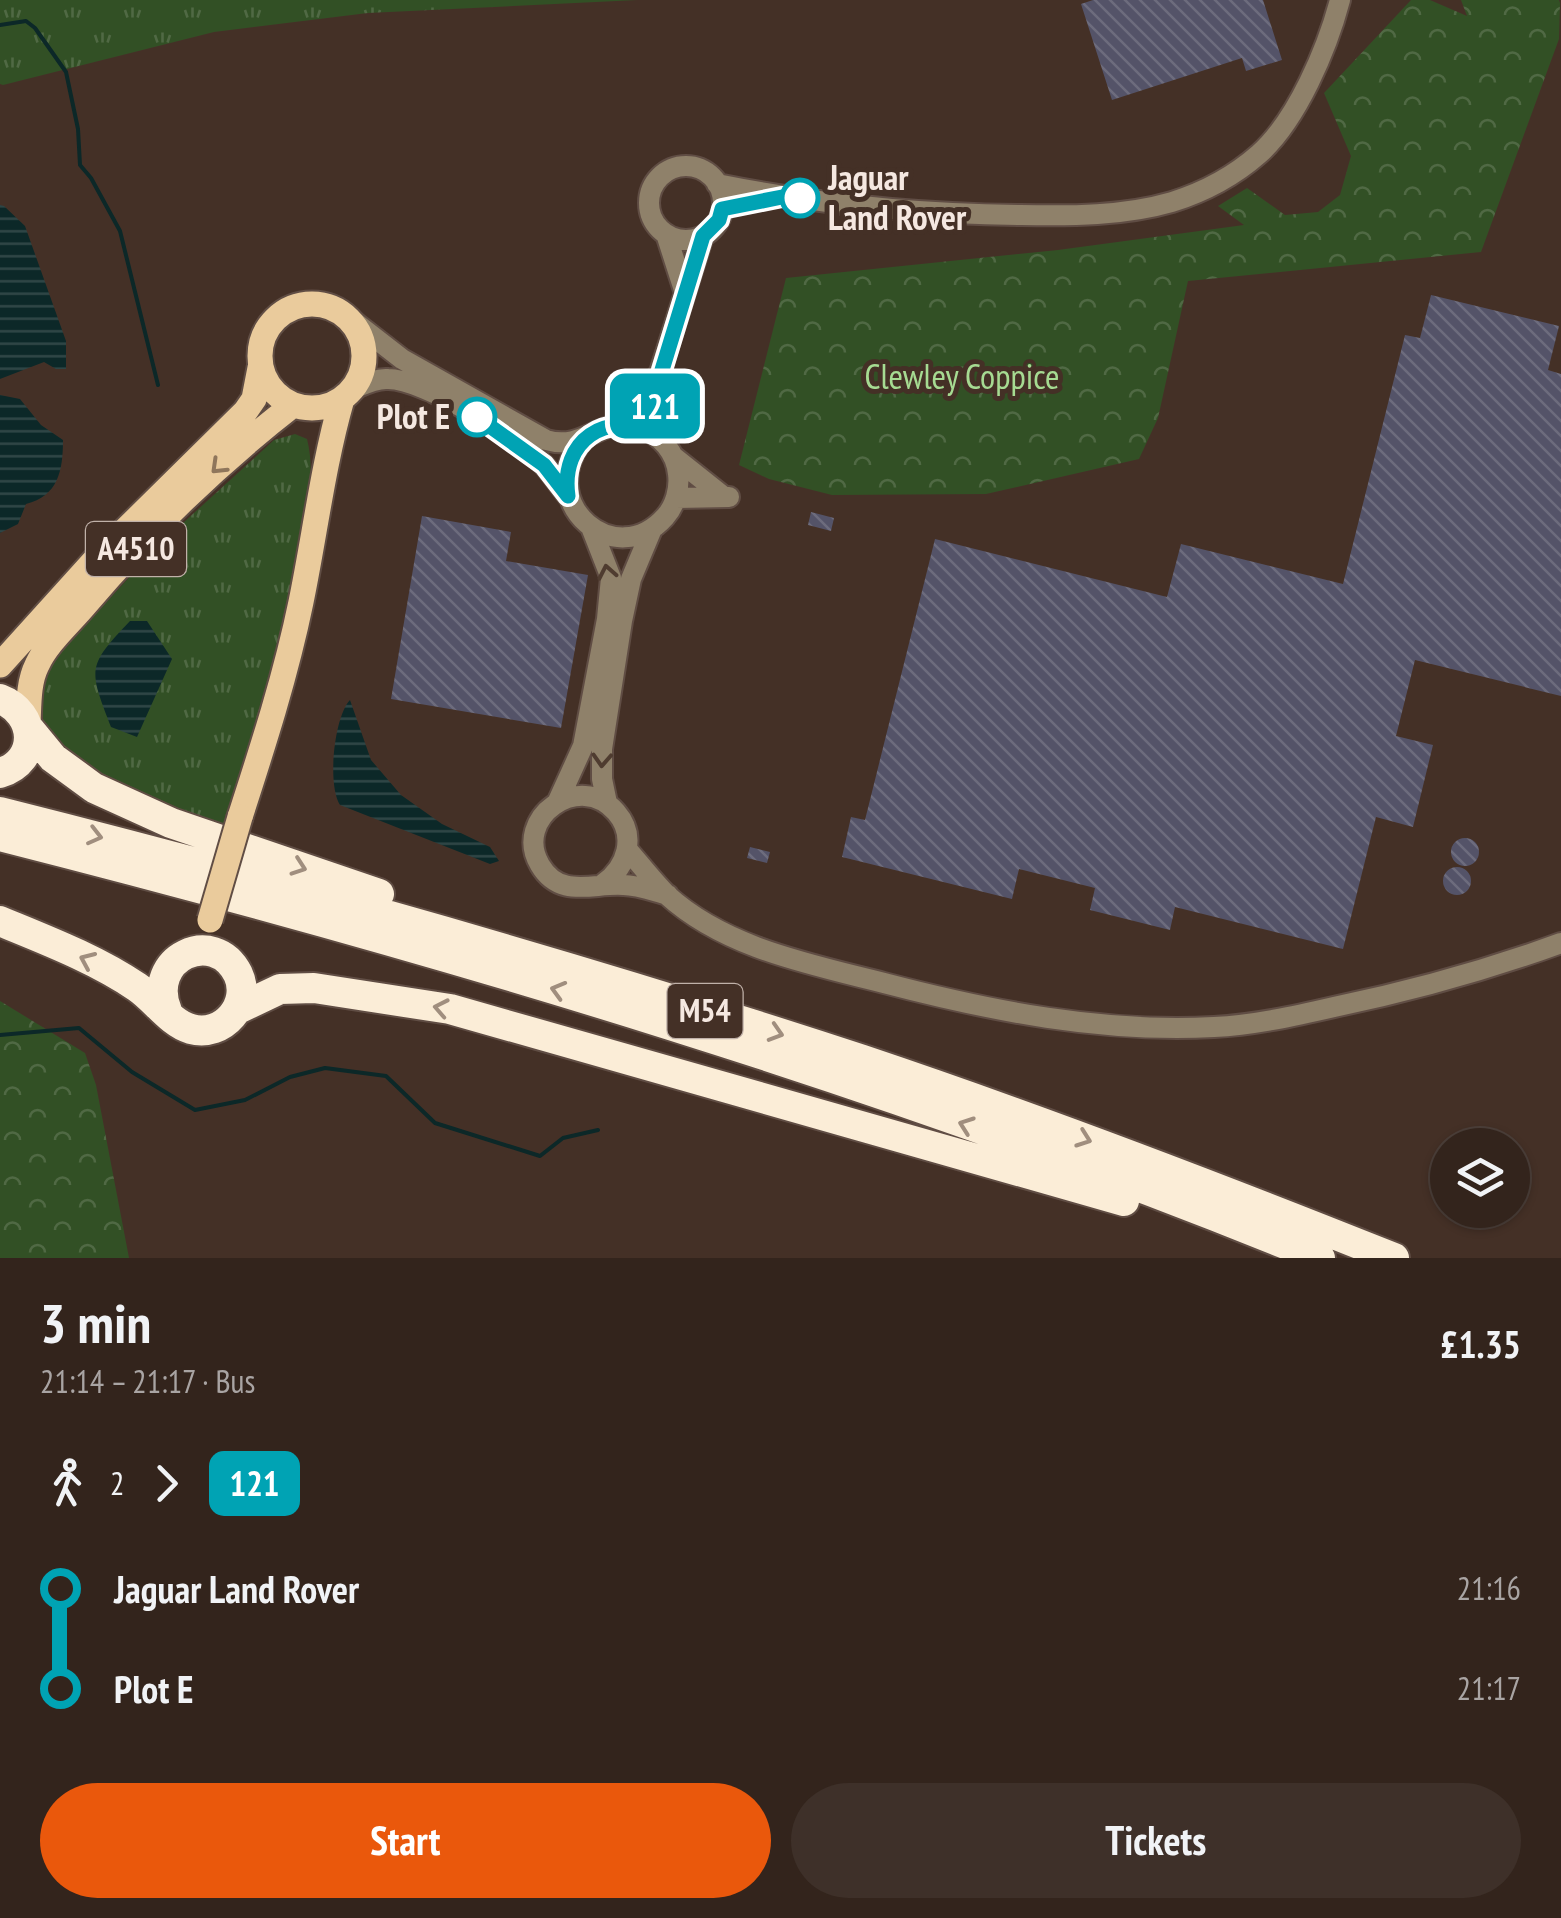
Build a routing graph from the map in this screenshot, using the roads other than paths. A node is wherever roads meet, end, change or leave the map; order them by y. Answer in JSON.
{"nodes":[{"id":1,"x":1340,"y":0,"type":"edge"},
{"id":2,"x":718,"y":184,"type":"junction"},
{"id":3,"x":782,"y":197,"type":"junction"},
{"id":4,"x":722,"y":209,"type":"junction"},
{"id":5,"x":666,"y":234,"type":"junction"},
{"id":6,"x":703,"y":236,"type":"junction"},
{"id":7,"x":685,"y":292,"type":"junction"},
{"id":8,"x":348,"y":317,"type":"junction"},
{"id":9,"x":260,"y":368,"type":"junction"},
{"id":10,"x":662,"y":370,"type":"junction"},
{"id":11,"x":347,"y":394,"type":"junction"},
{"id":12,"x":298,"y":406,"type":"junction"},
{"id":13,"x":610,"y":426,"type":"junction"},
{"id":14,"x":655,"y":435,"type":"junction"},
{"id":15,"x":582,"y":442,"type":"junction"},
{"id":16,"x":327,"y":452,"type":"junction"},
{"id":17,"x":674,"y":457,"type":"junction"},
{"id":18,"x":568,"y":496,"type":"junction"},
{"id":19,"x":676,"y":498,"type":"junction"},
{"id":20,"x":591,"y":528,"type":"junction"},
{"id":21,"x":652,"y":529,"type":"junction"},
{"id":22,"x":0,"y":665,"type":"edge"},
{"id":23,"x":0,"y":700,"type":"edge"},
{"id":24,"x":29,"y":727,"type":"junction"},
{"id":25,"x":0,"y":773,"type":"edge"},
{"id":26,"x":558,"y":801,"type":"junction"},
{"id":27,"x":607,"y":803,"type":"junction"},
{"id":28,"x":0,"y":812,"type":"edge"},
{"id":29,"x":0,"y":836,"type":"edge"},
{"id":30,"x":628,"y":848,"type":"junction"},
{"id":31,"x":603,"y":884,"type":"junction"},
{"id":32,"x":668,"y":895,"type":"junction"},
{"id":33,"x":0,"y":921,"type":"edge"},
{"id":34,"x":1561,"y":944,"type":"edge"},
{"id":35,"x":204,"y":951,"type":"junction"},
{"id":36,"x":616,"y":983,"type":"junction"},
{"id":37,"x":238,"y":1009,"type":"junction"},
{"id":38,"x":167,"y":1011,"type":"junction"},
{"id":39,"x":1271,"y":1258,"type":"edge"},
{"id":40,"x":1320,"y":1258,"type":"edge"},
{"id":41,"x":1394,"y":1258,"type":"edge"}],
"edges":[{"from":1,"to":3,"type":"street"},
{"from":2,"to":3,"type":"street"},
{"from":2,"to":4,"type":"street"},
{"from":2,"to":5,"type":"street"},
{"from":3,"to":4,"type":"street"},
{"from":4,"to":6,"type":"street"},
{"from":5,"to":6,"type":"street"},
{"from":5,"to":7,"type":"street"},
{"from":6,"to":7,"type":"street"},
{"from":7,"to":10,"type":"street"},
{"from":8,"to":9,"type":"main road","number":"A4510"},
{"from":8,"to":11,"type":"main road"},
{"from":8,"to":15,"type":"street"},
{"from":9,"to":12,"type":"main road"},
{"from":9,"to":22,"type":"main road","number":"A4510"},
{"from":10,"to":13,"type":"street"},
{"from":10,"to":14,"type":"street"},
{"from":11,"to":12,"type":"main road","number":"A4510"},
{"from":11,"to":16,"type":"main road"},
{"from":11,"to":18,"type":"street"},
{"from":12,"to":16,"type":"main road"},
{"from":12,"to":24,"type":"main road","number":"A4510","one_way":true},
{"from":13,"to":14,"type":"street"},
{"from":13,"to":15,"type":"street"},
{"from":14,"to":17,"type":"street"},
{"from":15,"to":18,"type":"street"},
{"from":16,"to":35,"type":"main road","bridge":true},
{"from":17,"to":19,"type":"street"},
{"from":17,"to":19,"type":"street"},
{"from":18,"to":20,"type":"street"},
{"from":19,"to":21,"type":"street"},
{"from":20,"to":21,"type":"street"},
{"from":26,"to":20,"type":"street","one_way":true},
{"from":21,"to":27,"type":"street","one_way":true},
{"from":23,"to":24,"type":"highway"},
{"from":24,"to":25,"type":"highway","number":"A4510"},
{"from":24,"to":36,"type":"highway","one_way":true},
{"from":26,"to":27,"type":"street"},
{"from":26,"to":31,"type":"street"},
{"from":27,"to":30,"type":"street"},
{"from":28,"to":36,"type":"highway","number":"M54","one_way":true},
{"from":40,"to":29,"type":"highway","number":"M54","one_way":true},
{"from":30,"to":31,"type":"street"},
{"from":30,"to":32,"type":"street"},
{"from":31,"to":32,"type":"street"},
{"from":32,"to":34,"type":"street"},
{"from":38,"to":33,"type":"highway","one_way":true},
{"from":35,"to":37,"type":"highway"},
{"from":35,"to":38,"type":"highway"},
{"from":36,"to":41,"type":"highway","number":"M54","one_way":true},
{"from":37,"to":38,"type":"highway"},
{"from":39,"to":37,"type":"highway","one_way":true}]}
